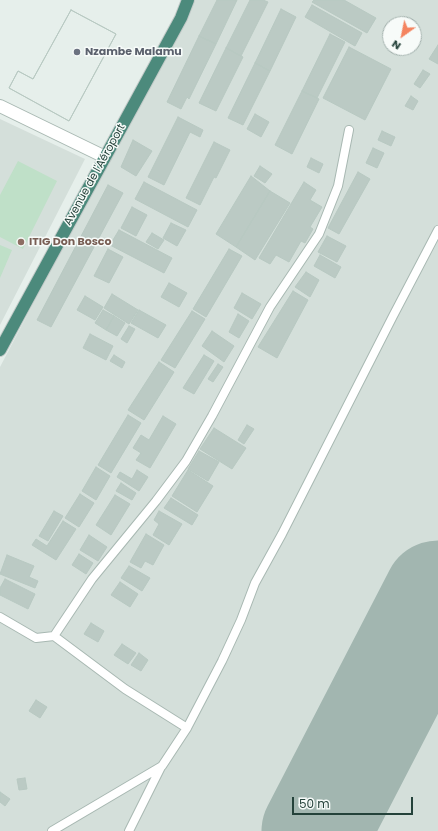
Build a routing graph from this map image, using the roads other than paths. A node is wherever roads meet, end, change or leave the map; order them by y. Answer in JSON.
{"nodes":[{"id":1,"x":188,"y":0,"type":"edge"},
{"id":2,"x":0,"y":106,"type":"edge"},
{"id":3,"x":349,"y":130,"type":"dead end"},
{"id":4,"x":105,"y":157,"type":"junction"},
{"id":5,"x":438,"y":230,"type":"edge"},
{"id":6,"x":0,"y":350,"type":"edge"},
{"id":7,"x":0,"y":618,"type":"edge"},
{"id":8,"x":54,"y":636,"type":"junction"},
{"id":9,"x":187,"y":728,"type":"junction"},
{"id":10,"x":162,"y":766,"type":"junction"},
{"id":11,"x":52,"y":831,"type":"edge"},
{"id":12,"x":129,"y":831,"type":"edge"}],
"edges":[{"from":1,"to":4,"type":"highway","name":"Avenue de l'Aéroport"},
{"from":2,"to":4,"type":"street"},
{"from":3,"to":8,"type":"lane"},
{"from":4,"to":6,"type":"highway","name":"Avenue de l'Aéroport"},
{"from":5,"to":9,"type":"lane"},
{"from":7,"to":8,"type":"lane"},
{"from":8,"to":9,"type":"lane"},
{"from":9,"to":10,"type":"lane"},
{"from":10,"to":11,"type":"lane"},
{"from":10,"to":12,"type":"lane"}]}
